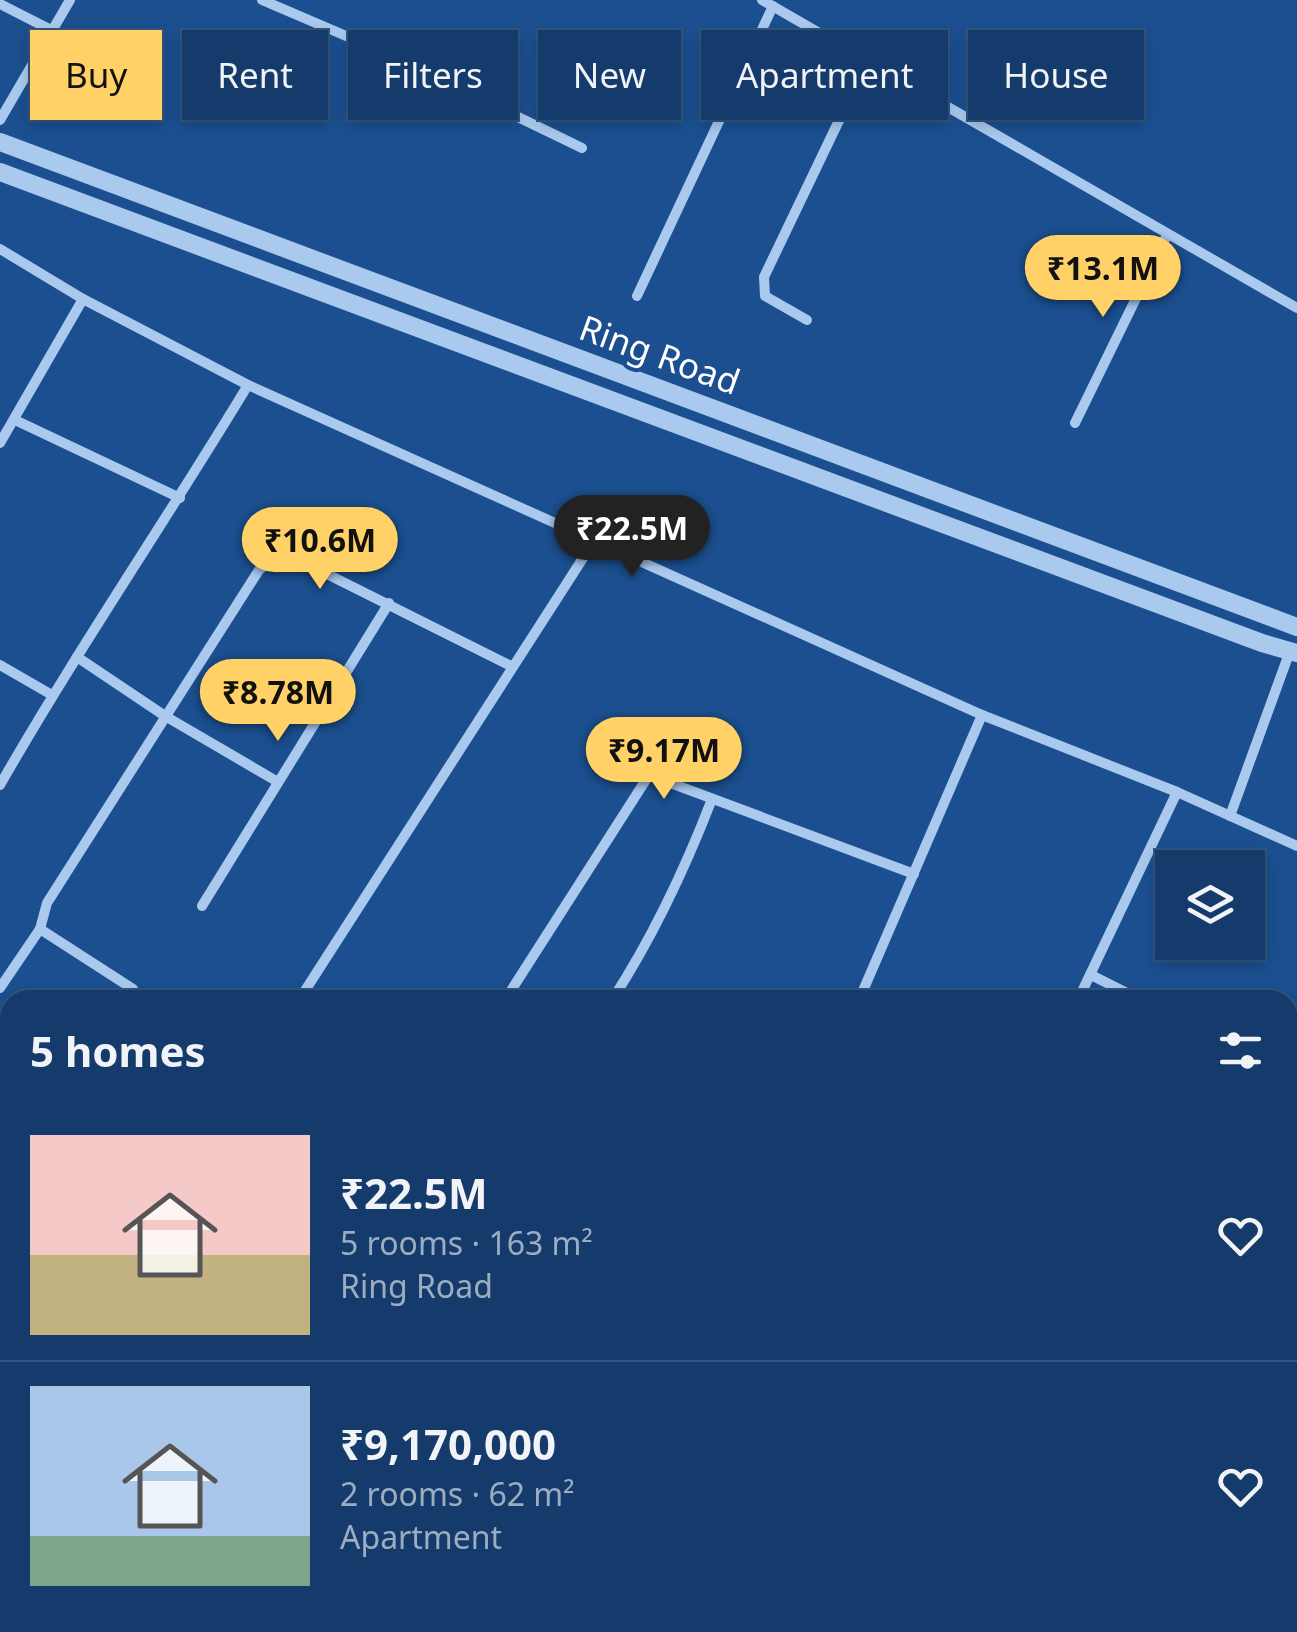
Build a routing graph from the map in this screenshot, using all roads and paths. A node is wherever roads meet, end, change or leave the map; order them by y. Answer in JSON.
{"nodes":[{"id":1,"x":70,"y":0,"type":"edge"},
{"id":2,"x":262,"y":0,"type":"edge"},
{"id":3,"x":762,"y":0,"type":"edge"},
{"id":4,"x":0,"y":4,"type":"edge"},
{"id":5,"x":773,"y":6,"type":"junction"},
{"id":6,"x":51,"y":30,"type":"edge"},
{"id":7,"x":54,"y":30,"type":"edge"},
{"id":8,"x":815,"y":30,"type":"edge"},
{"id":9,"x":30,"y":70,"type":"edge"},
{"id":10,"x":948,"y":107,"type":"edge"},
{"id":11,"x":0,"y":120,"type":"edge"},
{"id":12,"x":839,"y":120,"type":"edge"},
{"id":13,"x":0,"y":142,"type":"edge"},
{"id":14,"x":582,"y":148,"type":"dead end"},
{"id":15,"x":0,"y":172,"type":"edge"},
{"id":16,"x":1167,"y":235,"type":"junction"},
{"id":17,"x":0,"y":249,"type":"edge"},
{"id":18,"x":637,"y":296,"type":"dead end"},
{"id":19,"x":83,"y":299,"type":"junction"},
{"id":20,"x":1297,"y":308,"type":"edge"},
{"id":21,"x":807,"y":320,"type":"dead end"},
{"id":22,"x":248,"y":385,"type":"junction"},
{"id":23,"x":14,"y":420,"type":"junction"},
{"id":24,"x":1074,"y":422,"type":"dead end"},
{"id":25,"x":0,"y":443,"type":"edge"},
{"id":26,"x":180,"y":498,"type":"junction"},
{"id":27,"x":594,"y":541,"type":"junction"},
{"id":28,"x":389,"y":604,"type":"junction"},
{"id":29,"x":1297,"y":627,"type":"edge"},
{"id":30,"x":1294,"y":652,"type":"edge"},
{"id":31,"x":77,"y":657,"type":"junction"},
{"id":32,"x":0,"y":665,"type":"edge"},
{"id":33,"x":511,"y":666,"type":"junction"},
{"id":34,"x":52,"y":695,"type":"junction"},
{"id":35,"x":982,"y":715,"type":"junction"},
{"id":36,"x":165,"y":716,"type":"junction"},
{"id":37,"x":278,"y":782,"type":"junction"},
{"id":38,"x":0,"y":785,"type":"edge"},
{"id":39,"x":1177,"y":792,"type":"junction"},
{"id":40,"x":712,"y":799,"type":"junction"},
{"id":41,"x":1230,"y":816,"type":"junction"},
{"id":42,"x":1297,"y":846,"type":"edge"},
{"id":43,"x":914,"y":874,"type":"junction"},
{"id":44,"x":202,"y":906,"type":"dead end"},
{"id":45,"x":40,"y":928,"type":"junction"},
{"id":46,"x":1092,"y":975,"type":"junction"},
{"id":47,"x":0,"y":988,"type":"edge"},
{"id":48,"x":132,"y":990,"type":"edge"},
{"id":49,"x":305,"y":990,"type":"edge"},
{"id":50,"x":511,"y":990,"type":"edge"},
{"id":51,"x":618,"y":990,"type":"edge"},
{"id":52,"x":864,"y":990,"type":"edge"},
{"id":53,"x":1084,"y":990,"type":"edge"},
{"id":54,"x":1121,"y":990,"type":"edge"}],
"edges":[{"from":1,"to":7,"type":"street"},
{"from":2,"to":14,"type":"street"},
{"from":3,"to":5,"type":"street"},
{"from":4,"to":6,"type":"street"},
{"from":5,"to":8,"type":"street"},
{"from":5,"to":18,"type":"street"},
{"from":9,"to":11,"type":"street"},
{"from":10,"to":16,"type":"street"},
{"from":12,"to":21,"type":"street"},
{"from":13,"to":29,"type":"street","name":"Ring Road"},
{"from":15,"to":30,"type":"street","name":"Ring Road"},
{"from":16,"to":20,"type":"street"},
{"from":16,"to":24,"type":"street"},
{"from":17,"to":19,"type":"street"},
{"from":19,"to":22,"type":"street"},
{"from":19,"to":23,"type":"street"},
{"from":22,"to":26,"type":"street"},
{"from":22,"to":27,"type":"street"},
{"from":23,"to":25,"type":"street"},
{"from":23,"to":26,"type":"street"},
{"from":26,"to":31,"type":"street"},
{"from":27,"to":33,"type":"street"},
{"from":27,"to":35,"type":"street"},
{"from":28,"to":33,"type":"street"},
{"from":28,"to":36,"type":"street"},
{"from":28,"to":37,"type":"street"},
{"from":30,"to":41,"type":"street"},
{"from":31,"to":34,"type":"street"},
{"from":31,"to":36,"type":"street"},
{"from":32,"to":34,"type":"street"},
{"from":33,"to":49,"type":"street"},
{"from":34,"to":38,"type":"street"},
{"from":35,"to":39,"type":"street"},
{"from":35,"to":43,"type":"street"},
{"from":36,"to":37,"type":"street"},
{"from":36,"to":45,"type":"street"},
{"from":37,"to":44,"type":"street"},
{"from":39,"to":41,"type":"street"},
{"from":39,"to":46,"type":"street"},
{"from":40,"to":43,"type":"street"},
{"from":40,"to":50,"type":"street"},
{"from":40,"to":51,"type":"street"},
{"from":41,"to":42,"type":"street"},
{"from":43,"to":52,"type":"street"},
{"from":45,"to":47,"type":"street"},
{"from":45,"to":48,"type":"street"},
{"from":46,"to":53,"type":"street"},
{"from":46,"to":54,"type":"street"}]}
